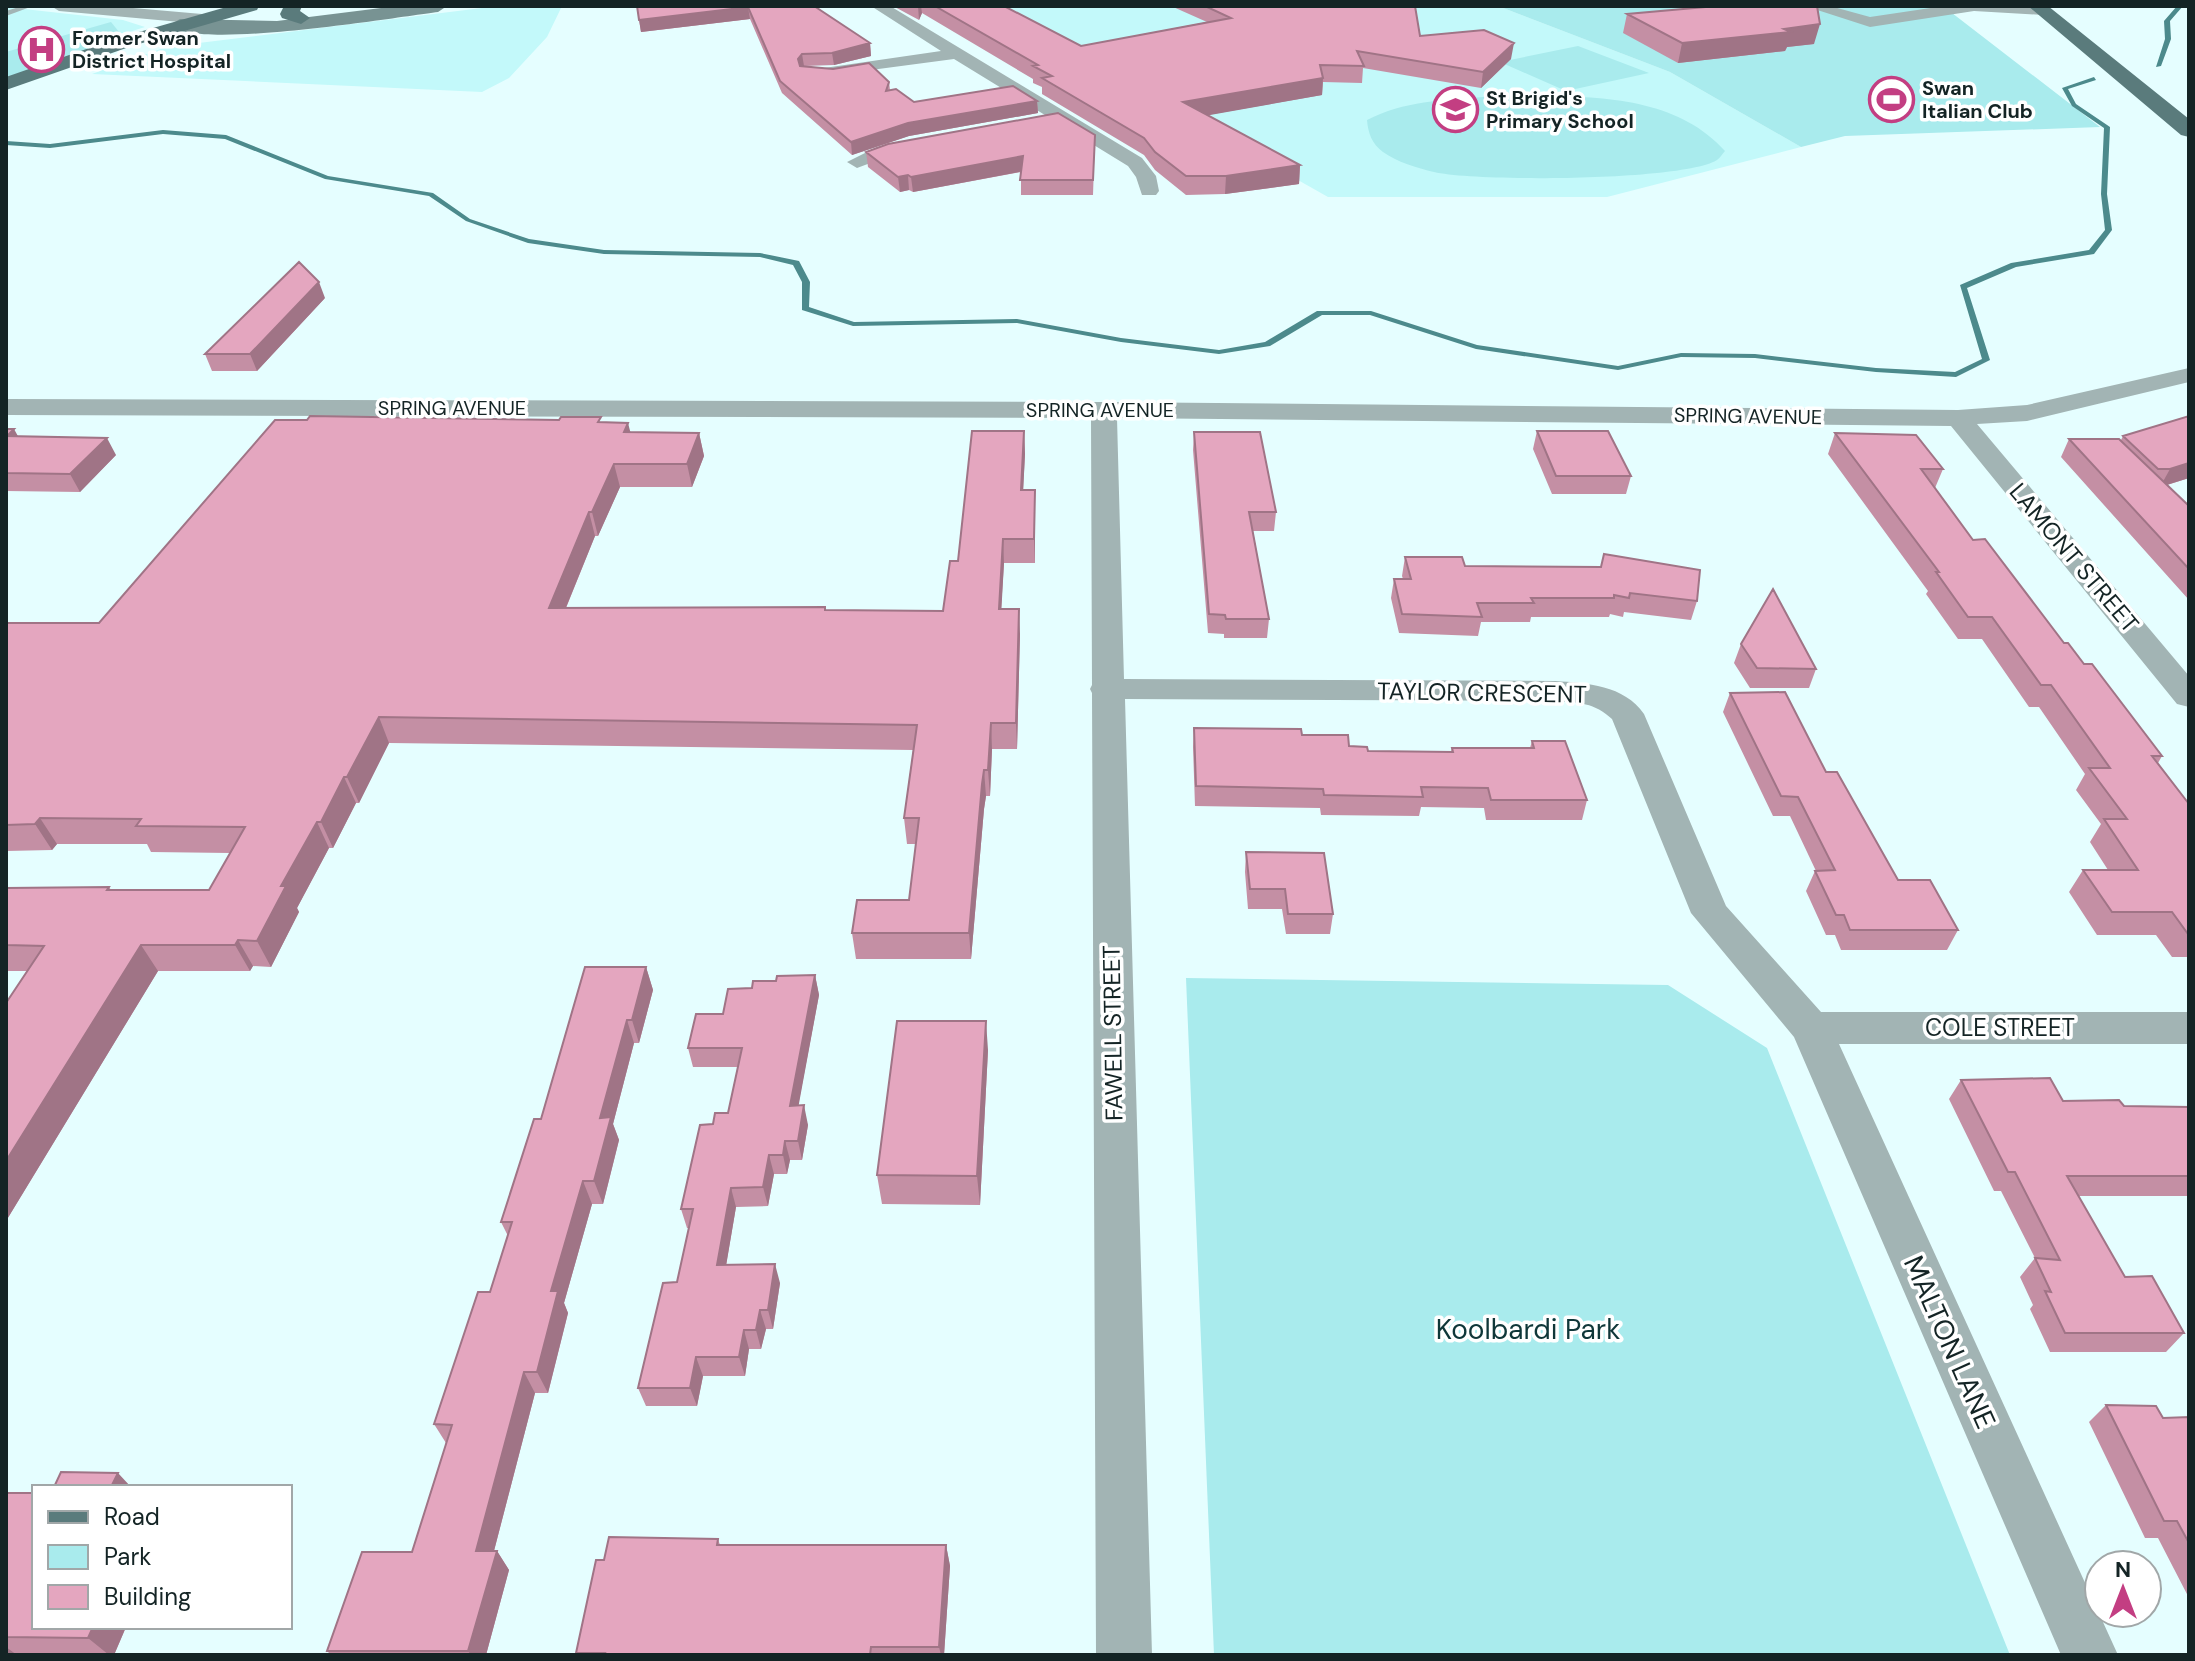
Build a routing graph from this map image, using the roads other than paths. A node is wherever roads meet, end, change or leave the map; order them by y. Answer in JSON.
{"nodes":[{"id":1,"x":29,"y":6,"type":"edge"},
{"id":2,"x":59,"y":6,"type":"edge"},
{"id":3,"x":250,"y":6,"type":"edge"},
{"id":4,"x":281,"y":6,"type":"edge"},
{"id":5,"x":438,"y":6,"type":"edge"},
{"id":6,"x":879,"y":6,"type":"edge"},
{"id":7,"x":1813,"y":6,"type":"edge"},
{"id":8,"x":1974,"y":6,"type":"edge"},
{"id":9,"x":2040,"y":8,"type":"edge"},
{"id":10,"x":297,"y":12,"type":"edge"},
{"id":11,"x":124,"y":13,"type":"junction"},
{"id":12,"x":6,"y":14,"type":"edge"},
{"id":13,"x":345,"y":18,"type":"junction"},
{"id":14,"x":227,"y":21,"type":"junction"},
{"id":15,"x":204,"y":24,"type":"junction"},
{"id":16,"x":180,"y":25,"type":"junction"},
{"id":17,"x":954,"y":54,"type":"junction"},
{"id":18,"x":86,"y":57,"type":"junction"},
{"id":19,"x":810,"y":73,"type":"edge"},
{"id":20,"x":6,"y":84,"type":"edge"},
{"id":21,"x":1061,"y":118,"type":"junction"},
{"id":22,"x":1032,"y":124,"type":"edge"},
{"id":23,"x":2189,"y":130,"type":"edge"},
{"id":24,"x":928,"y":143,"type":"edge"},
{"id":25,"x":857,"y":162,"type":"edge"},
{"id":26,"x":1149,"y":191,"type":"dead end"},
{"id":27,"x":2189,"y":375,"type":"edge"},
{"id":28,"x":6,"y":407,"type":"edge"},
{"id":29,"x":1104,"y":410,"type":"junction"},
{"id":30,"x":1958,"y":418,"type":"junction"},
{"id":31,"x":1106,"y":689,"type":"junction"},
{"id":32,"x":2189,"y":697,"type":"edge"},
{"id":33,"x":1811,"y":1028,"type":"junction"},
{"id":34,"x":2189,"y":1028,"type":"edge"},
{"id":35,"x":1124,"y":1655,"type":"edge"},
{"id":36,"x":2090,"y":1655,"type":"edge"}],
"edges":[{"from":1,"to":12,"type":"lane"},
{"from":2,"to":11,"type":"street"},
{"from":3,"to":15,"type":"main road"},
{"from":4,"to":14,"type":"main road"},
{"from":5,"to":13,"type":"main road"},
{"from":6,"to":17,"type":"street"},
{"from":7,"to":8,"type":"street"},
{"from":8,"to":9,"type":"street"},
{"from":9,"to":23,"type":"main road"},
{"from":10,"to":13,"type":"main road"},
{"from":10,"to":14,"type":"main road"},
{"from":11,"to":15,"type":"street"},
{"from":11,"to":16,"type":"street"},
{"from":13,"to":15,"type":"main road"},
{"from":14,"to":15,"type":"main road"},
{"from":15,"to":16,"type":"main road"},
{"from":15,"to":18,"type":"main road"},
{"from":16,"to":18,"type":"main road"},
{"from":17,"to":19,"type":"street"},
{"from":17,"to":21,"type":"street"},
{"from":18,"to":20,"type":"main road"},
{"from":21,"to":22,"type":"street"},
{"from":21,"to":26,"type":"street"},
{"from":24,"to":25,"type":"street"},
{"from":27,"to":30,"type":"street","name":"SPRING AVENUE"},
{"from":28,"to":29,"type":"street","name":"SPRING AVENUE"},
{"from":29,"to":30,"type":"street","name":"SPRING AVENUE"},
{"from":29,"to":31,"type":"street","name":"FAWELL STREET"},
{"from":30,"to":32,"type":"street","name":"LAMONT STREET"},
{"from":31,"to":33,"type":"street","name":"TAYLOR CRESCENT"},
{"from":31,"to":35,"type":"street","name":"FAWELL STREET"},
{"from":33,"to":34,"type":"street","name":"COLE STREET"},
{"from":33,"to":36,"type":"street","name":"MALTON LANE"}]}
